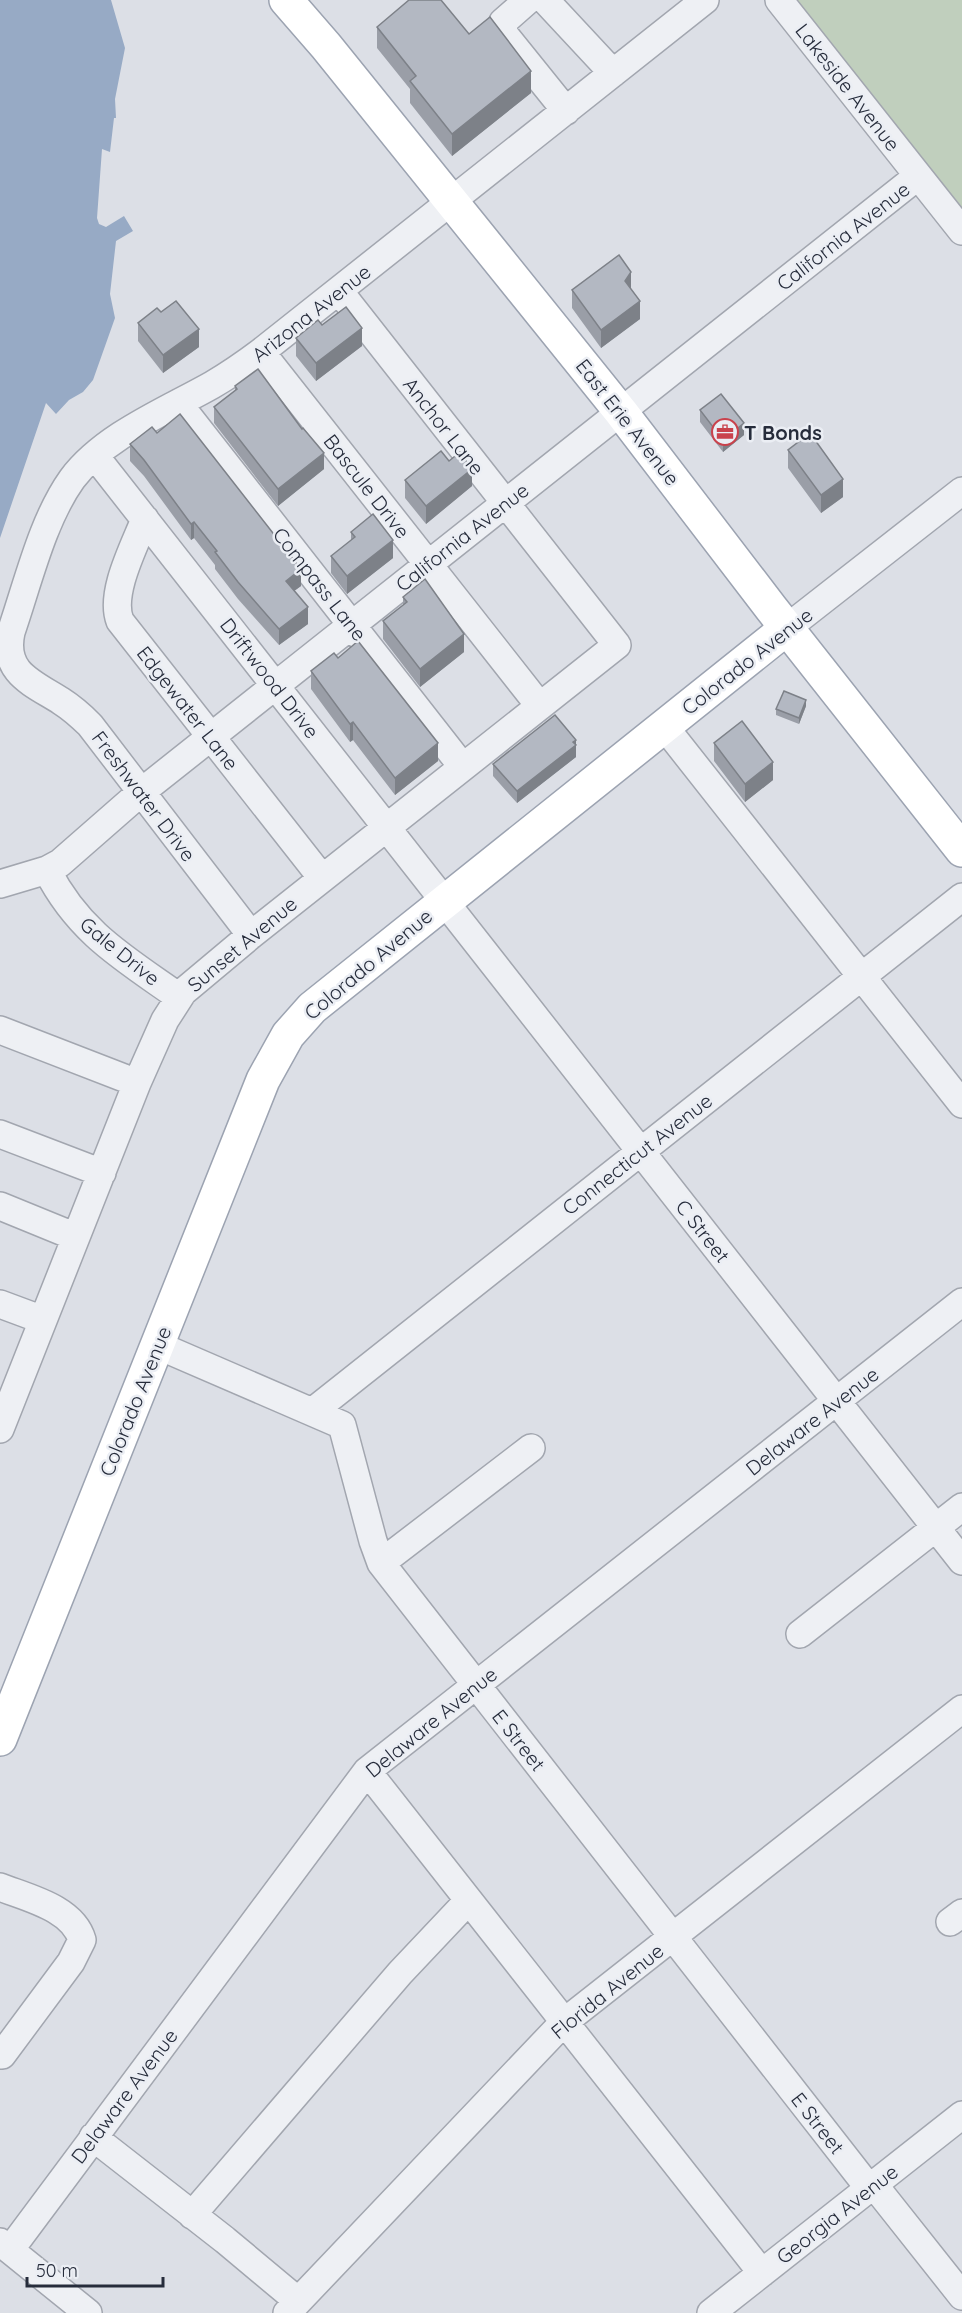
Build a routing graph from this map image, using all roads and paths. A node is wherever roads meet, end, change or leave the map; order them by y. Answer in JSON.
{"nodes":[{"id":1,"x":286,"y":0,"type":"edge"},
{"id":2,"x":528,"y":0,"type":"edge"},
{"id":3,"x":545,"y":0,"type":"edge"},
{"id":4,"x":705,"y":0,"type":"edge"},
{"id":5,"x":779,"y":0,"type":"edge"},
{"id":6,"x":613,"y":73,"type":"junction"},
{"id":7,"x":566,"y":111,"type":"junction"},
{"id":8,"x":918,"y":176,"type":"junction"},
{"id":9,"x":452,"y":201,"type":"junction"},
{"id":10,"x":962,"y":231,"type":"edge"},
{"id":11,"x":339,"y":291,"type":"junction"},
{"id":12,"x":261,"y":352,"type":"junction"},
{"id":13,"x":178,"y":403,"type":"junction"},
{"id":14,"x":621,"y":412,"type":"junction"},
{"id":15,"x":95,"y":456,"type":"junction"},
{"id":16,"x":962,"y":491,"type":"edge"},
{"id":17,"x":505,"y":503,"type":"junction"},
{"id":18,"x":145,"y":519,"type":"junction"},
{"id":19,"x":429,"y":564,"type":"junction"},
{"id":20,"x":352,"y":625,"type":"junction"},
{"id":21,"x":787,"y":628,"type":"junction"},
{"id":22,"x":617,"y":645,"type":"joint"},
{"id":23,"x":21,"y":674,"type":"joint"},
{"id":24,"x":276,"y":685,"type":"junction"},
{"id":25,"x":539,"y":705,"type":"junction"},
{"id":26,"x":664,"y":726,"type":"junction"},
{"id":27,"x":211,"y":737,"type":"junction"},
{"id":28,"x":462,"y":766,"type":"junction"},
{"id":29,"x":140,"y":793,"type":"junction"},
{"id":30,"x":387,"y":827,"type":"junction"},
{"id":31,"x":962,"y":850,"type":"edge"},
{"id":32,"x":47,"y":870,"type":"junction"},
{"id":33,"x":322,"y":878,"type":"junction"},
{"id":34,"x":0,"y":884,"type":"edge"},
{"id":35,"x":962,"y":897,"type":"edge"},
{"id":36,"x":445,"y":900,"type":"junction"},
{"id":37,"x":250,"y":935,"type":"junction"},
{"id":38,"x":862,"y":977,"type":"junction"},
{"id":39,"x":179,"y":998,"type":"junction"},
{"id":40,"x":0,"y":1030,"type":"edge"},
{"id":41,"x":137,"y":1083,"type":"junction"},
{"id":42,"x":962,"y":1104,"type":"edge"},
{"id":43,"x":0,"y":1134,"type":"edge"},
{"id":44,"x":641,"y":1151,"type":"junction"},
{"id":45,"x":102,"y":1173,"type":"junction"},
{"id":46,"x":0,"y":1206,"type":"edge"},
{"id":47,"x":76,"y":1237,"type":"junction"},
{"id":48,"x":962,"y":1302,"type":"edge"},
{"id":49,"x":0,"y":1304,"type":"edge"},
{"id":50,"x":43,"y":1320,"type":"junction"},
{"id":51,"x":158,"y":1345,"type":"junction"},
{"id":52,"x":836,"y":1402,"type":"junction"},
{"id":53,"x":312,"y":1412,"type":"junction"},
{"id":54,"x":3,"y":1413,"type":"edge"},
{"id":55,"x":531,"y":1448,"type":"dead end"},
{"id":56,"x":962,"y":1507,"type":"edge"},
{"id":57,"x":935,"y":1527,"type":"junction"},
{"id":58,"x":962,"y":1561,"type":"edge"},
{"id":59,"x":381,"y":1563,"type":"junction"},
{"id":60,"x":800,"y":1634,"type":"dead end"},
{"id":61,"x":476,"y":1685,"type":"junction"},
{"id":62,"x":962,"y":1709,"type":"edge"},
{"id":63,"x":0,"y":1739,"type":"edge"},
{"id":64,"x":367,"y":1771,"type":"junction"},
{"id":65,"x":0,"y":1887,"type":"edge"},
{"id":66,"x":468,"y":1901,"type":"junction"},
{"id":67,"x":672,"y":1938,"type":"junction"},
{"id":68,"x":563,"y":2023,"type":"junction"},
{"id":69,"x":2,"y":2055,"type":"dead end"},
{"id":70,"x":962,"y":2115,"type":"edge"},
{"id":71,"x":93,"y":2137,"type":"junction"},
{"id":72,"x":872,"y":2186,"type":"junction"},
{"id":73,"x":192,"y":2215,"type":"junction"},
{"id":74,"x":5,"y":2246,"type":"edge"},
{"id":75,"x":762,"y":2273,"type":"junction"},
{"id":76,"x":962,"y":2296,"type":"edge"},
{"id":77,"x":293,"y":2307,"type":"edge"},
{"id":78,"x":88,"y":2313,"type":"edge"},
{"id":79,"x":711,"y":2313,"type":"edge"}],
"edges":[{"from":1,"to":9,"type":"main road","name":"East Erie Avenue"},
{"from":2,"to":7,"type":"street"},
{"from":3,"to":6,"type":"street"},
{"from":4,"to":6,"type":"street","name":"Arizona Avenue"},
{"from":5,"to":8,"type":"street","name":"Lakeside Avenue"},
{"from":6,"to":7,"type":"street","name":"Arizona Avenue"},
{"from":7,"to":9,"type":"street","name":"Arizona Avenue"},
{"from":8,"to":10,"type":"street","name":"Lakeside Avenue"},
{"from":8,"to":14,"type":"street","name":"California Avenue"},
{"from":9,"to":11,"type":"street","name":"Arizona Avenue"},
{"from":9,"to":14,"type":"main road","name":"East Erie Avenue"},
{"from":11,"to":12,"type":"street","name":"Arizona Avenue"},
{"from":11,"to":17,"type":"street","name":"Anchor Lane"},
{"from":12,"to":13,"type":"street","name":"Arizona Avenue"},
{"from":12,"to":19,"type":"street","name":"Bascule Drive"},
{"from":13,"to":15,"type":"street","name":"Arizona Avenue"},
{"from":13,"to":20,"type":"street","name":"Compass Lane"},
{"from":14,"to":17,"type":"street","name":"California Avenue"},
{"from":14,"to":21,"type":"main road","name":"East Erie Avenue"},
{"from":15,"to":18,"type":"street","name":"Driftwood Drive"},
{"from":15,"to":23,"type":"street","name":"Arizona Avenue"},
{"from":16,"to":21,"type":"street","name":"Colorado Avenue"},
{"from":17,"to":19,"type":"street","name":"California Avenue"},
{"from":17,"to":22,"type":"street","name":"Anchor Lane"},
{"from":18,"to":24,"type":"street","name":"Driftwood Drive"},
{"from":18,"to":27,"type":"street","name":"Edgewater Lane"},
{"from":19,"to":20,"type":"street","name":"California Avenue"},
{"from":19,"to":25,"type":"street","name":"Bascule Drive"},
{"from":20,"to":24,"type":"street","name":"California Avenue"},
{"from":20,"to":28,"type":"street","name":"Compass Lane"},
{"from":21,"to":26,"type":"main road","name":"Colorado Avenue"},
{"from":21,"to":31,"type":"main road","name":"East Erie Avenue"},
{"from":22,"to":25,"type":"street","name":"Sunset Avenue"},
{"from":23,"to":29,"type":"street","name":"Freshwater Drive"},
{"from":24,"to":27,"type":"street","name":"California Avenue"},
{"from":24,"to":30,"type":"street","name":"Driftwood Drive"},
{"from":25,"to":28,"type":"street","name":"Sunset Avenue"},
{"from":26,"to":36,"type":"main road","name":"Colorado Avenue"},
{"from":26,"to":38,"type":"street"},
{"from":27,"to":29,"type":"street","name":"California Avenue"},
{"from":27,"to":33,"type":"street","name":"Edgewater Lane"},
{"from":28,"to":30,"type":"street","name":"Sunset Avenue"},
{"from":29,"to":32,"type":"street","name":"California Avenue"},
{"from":29,"to":37,"type":"street","name":"Freshwater Drive"},
{"from":30,"to":33,"type":"street","name":"Sunset Avenue"},
{"from":30,"to":36,"type":"street","name":"Driftwood Drive"},
{"from":32,"to":34,"type":"street","name":"California Avenue"},
{"from":32,"to":39,"type":"street","name":"Gale Drive"},
{"from":33,"to":37,"type":"street","name":"Sunset Avenue"},
{"from":35,"to":38,"type":"street","name":"Connecticut Avenue"},
{"from":36,"to":44,"type":"street","name":"C Street"},
{"from":36,"to":51,"type":"main road","name":"Colorado Avenue"},
{"from":37,"to":39,"type":"street","name":"Sunset Avenue"},
{"from":38,"to":42,"type":"street"},
{"from":38,"to":44,"type":"street","name":"Connecticut Avenue"},
{"from":39,"to":41,"type":"street","name":"Sunset Avenue"},
{"from":40,"to":41,"type":"street"},
{"from":41,"to":45,"type":"street","name":"Sunset Avenue"},
{"from":43,"to":45,"type":"street"},
{"from":44,"to":52,"type":"street","name":"C Street"},
{"from":44,"to":53,"type":"street","name":"Connecticut Avenue"},
{"from":45,"to":47,"type":"street","name":"Sunset Avenue"},
{"from":46,"to":47,"type":"street"},
{"from":47,"to":50,"type":"street","name":"Sunset Avenue"},
{"from":48,"to":52,"type":"street","name":"Delaware Avenue"},
{"from":49,"to":50,"type":"street"},
{"from":50,"to":54,"type":"street","name":"Sunset Avenue"},
{"from":51,"to":53,"type":"street","name":"E Street"},
{"from":51,"to":63,"type":"main road","name":"Colorado Avenue"},
{"from":52,"to":57,"type":"street","name":"C Street"},
{"from":52,"to":61,"type":"street","name":"Delaware Avenue"},
{"from":53,"to":59,"type":"street","name":"E Street"},
{"from":55,"to":59,"type":"street"},
{"from":56,"to":57,"type":"street"},
{"from":57,"to":58,"type":"street","name":"C Street"},
{"from":57,"to":60,"type":"street"},
{"from":59,"to":61,"type":"street","name":"E Street"},
{"from":61,"to":64,"type":"street","name":"Delaware Avenue"},
{"from":61,"to":67,"type":"street","name":"E Street"},
{"from":62,"to":67,"type":"street","name":"Florida Avenue"},
{"from":64,"to":66,"type":"street"},
{"from":64,"to":71,"type":"street","name":"Delaware Avenue"},
{"from":65,"to":69,"type":"street"},
{"from":66,"to":68,"type":"street"},
{"from":66,"to":73,"type":"street"},
{"from":67,"to":68,"type":"street","name":"Florida Avenue"},
{"from":67,"to":72,"type":"street","name":"E Street"},
{"from":68,"to":75,"type":"street"},
{"from":68,"to":77,"type":"street","name":"Florida Avenue"},
{"from":70,"to":72,"type":"street","name":"Georgia Avenue"},
{"from":71,"to":73,"type":"street"},
{"from":71,"to":74,"type":"street","name":"Delaware Avenue"},
{"from":72,"to":75,"type":"street","name":"Georgia Avenue"},
{"from":72,"to":76,"type":"street","name":"E Street"},
{"from":73,"to":77,"type":"street"},
{"from":74,"to":78,"type":"street"},
{"from":75,"to":79,"type":"street","name":"Georgia Avenue"}]}
